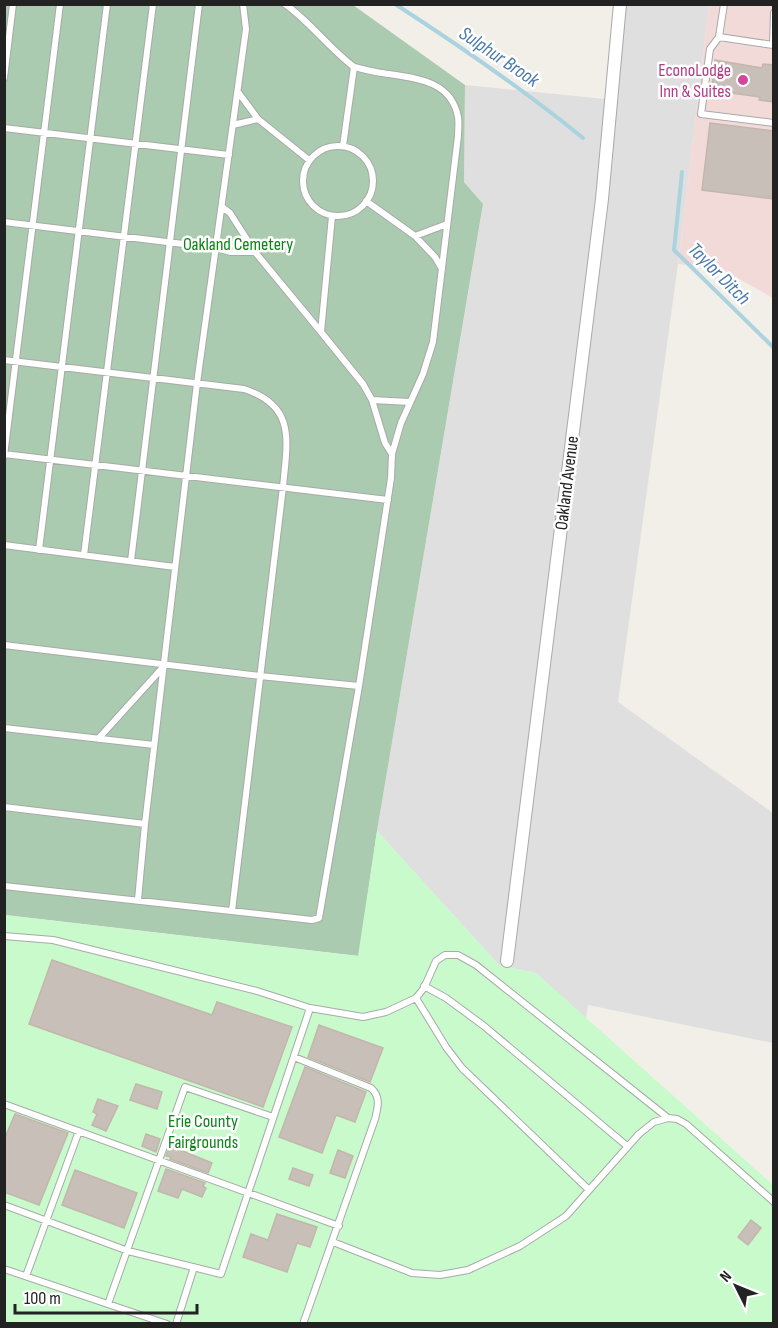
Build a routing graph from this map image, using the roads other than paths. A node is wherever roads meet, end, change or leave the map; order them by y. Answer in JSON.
{"nodes":[{"id":1,"x":13,"y":4,"type":"edge"},
{"id":2,"x":60,"y":4,"type":"edge"},
{"id":3,"x":107,"y":4,"type":"edge"},
{"id":4,"x":153,"y":4,"type":"edge"},
{"id":5,"x":200,"y":4,"type":"edge"},
{"id":6,"x":243,"y":4,"type":"edge"},
{"id":7,"x":285,"y":4,"type":"edge"},
{"id":8,"x":620,"y":4,"type":"edge"},
{"id":9,"x":724,"y":4,"type":"edge"},
{"id":10,"x":774,"y":13,"type":"edge"},
{"id":11,"x":719,"y":37,"type":"junction"},
{"id":12,"x":773,"y":45,"type":"edge"},
{"id":13,"x":354,"y":67,"type":"junction"},
{"id":14,"x":4,"y":78,"type":"edge"},
{"id":15,"x":238,"y":91,"type":"junction"},
{"id":16,"x":258,"y":119,"type":"junction"},
{"id":17,"x":774,"y":123,"type":"edge"},
{"id":18,"x":233,"y":125,"type":"junction"},
{"id":19,"x":4,"y":128,"type":"edge"},
{"id":20,"x":44,"y":133,"type":"junction"},
{"id":21,"x":91,"y":138,"type":"junction"},
{"id":22,"x":136,"y":144,"type":"junction"},
{"id":23,"x":343,"y":146,"type":"junction"},
{"id":24,"x":181,"y":149,"type":"junction"},
{"id":25,"x":229,"y":155,"type":"junction"},
{"id":26,"x":309,"y":160,"type":"junction"},
{"id":27,"x":366,"y":201,"type":"junction"},
{"id":28,"x":222,"y":207,"type":"junction"},
{"id":29,"x":332,"y":216,"type":"junction"},
{"id":30,"x":4,"y":222,"type":"edge"},
{"id":31,"x":447,"y":224,"type":"junction"},
{"id":32,"x":34,"y":225,"type":"junction"},
{"id":33,"x":80,"y":231,"type":"junction"},
{"id":34,"x":415,"y":236,"type":"junction"},
{"id":35,"x":125,"y":237,"type":"junction"},
{"id":36,"x":169,"y":242,"type":"junction"},
{"id":37,"x":216,"y":248,"type":"junction"},
{"id":38,"x":255,"y":252,"type":"junction"},
{"id":39,"x":442,"y":270,"type":"junction"},
{"id":40,"x":321,"y":333,"type":"junction"},
{"id":41,"x":4,"y":360,"type":"edge"},
{"id":42,"x":16,"y":362,"type":"junction"},
{"id":43,"x":63,"y":368,"type":"junction"},
{"id":44,"x":108,"y":374,"type":"junction"},
{"id":45,"x":152,"y":378,"type":"junction"},
{"id":46,"x":197,"y":383,"type":"junction"},
{"id":47,"x":372,"y":400,"type":"junction"},
{"id":48,"x":410,"y":402,"type":"junction"},
{"id":49,"x":5,"y":454,"type":"edge"},
{"id":50,"x":392,"y":454,"type":"junction"},
{"id":51,"x":51,"y":458,"type":"junction"},
{"id":52,"x":96,"y":464,"type":"junction"},
{"id":53,"x":142,"y":470,"type":"junction"},
{"id":54,"x":186,"y":476,"type":"junction"},
{"id":55,"x":283,"y":487,"type":"junction"},
{"id":56,"x":388,"y":500,"type":"junction"},
{"id":57,"x":4,"y":545,"type":"edge"},
{"id":58,"x":39,"y":550,"type":"junction"},
{"id":59,"x":84,"y":555,"type":"junction"},
{"id":60,"x":131,"y":561,"type":"junction"},
{"id":61,"x":175,"y":567,"type":"junction"},
{"id":62,"x":4,"y":645,"type":"edge"},
{"id":63,"x":165,"y":664,"type":"junction"},
{"id":64,"x":260,"y":676,"type":"junction"},
{"id":65,"x":359,"y":686,"type":"junction"},
{"id":66,"x":4,"y":728,"type":"edge"},
{"id":67,"x":98,"y":739,"type":"junction"},
{"id":68,"x":154,"y":745,"type":"junction"},
{"id":69,"x":4,"y":807,"type":"edge"},
{"id":70,"x":145,"y":824,"type":"junction"},
{"id":71,"x":4,"y":886,"type":"edge"},
{"id":72,"x":138,"y":900,"type":"junction"},
{"id":73,"x":232,"y":911,"type":"junction"},
{"id":74,"x":4,"y":936,"type":"edge"},
{"id":75,"x":507,"y":961,"type":"dead end"},
{"id":76,"x":424,"y":986,"type":"junction"},
{"id":77,"x":416,"y":998,"type":"junction"},
{"id":78,"x":310,"y":1008,"type":"junction"},
{"id":79,"x":294,"y":1057,"type":"junction"},
{"id":80,"x":4,"y":1104,"type":"edge"},
{"id":81,"x":273,"y":1117,"type":"junction"},
{"id":82,"x":668,"y":1118,"type":"junction"},
{"id":83,"x":79,"y":1131,"type":"junction"},
{"id":84,"x":627,"y":1146,"type":"junction"},
{"id":85,"x":159,"y":1160,"type":"junction"},
{"id":86,"x":588,"y":1189,"type":"junction"},
{"id":87,"x":248,"y":1193,"type":"junction"},
{"id":88,"x":774,"y":1202,"type":"edge"},
{"id":89,"x":4,"y":1205,"type":"edge"},
{"id":90,"x":46,"y":1220,"type":"junction"},
{"id":91,"x":339,"y":1226,"type":"junction"},
{"id":92,"x":333,"y":1242,"type":"junction"},
{"id":93,"x":128,"y":1251,"type":"junction"},
{"id":94,"x":194,"y":1268,"type":"junction"},
{"id":95,"x":4,"y":1269,"type":"edge"},
{"id":96,"x":26,"y":1276,"type":"junction"},
{"id":97,"x":108,"y":1304,"type":"junction"},
{"id":98,"x":167,"y":1323,"type":"edge"},
{"id":99,"x":176,"y":1323,"type":"edge"},
{"id":100,"x":303,"y":1323,"type":"edge"}],
"edges":[{"from":1,"to":14,"type":"lane"},
{"from":2,"to":20,"type":"lane"},
{"from":3,"to":21,"type":"lane"},
{"from":4,"to":22,"type":"lane"},
{"from":5,"to":24,"type":"lane"},
{"from":6,"to":15,"type":"lane"},
{"from":7,"to":13,"type":"lane"},
{"from":8,"to":75,"type":"street","name":"Oakland Avenue"},
{"from":9,"to":11,"type":"lane"},
{"from":10,"to":12,"type":"lane"},
{"from":11,"to":12,"type":"lane"},
{"from":11,"to":17,"type":"lane"},
{"from":13,"to":23,"type":"lane"},
{"from":13,"to":31,"type":"lane"},
{"from":15,"to":16,"type":"lane"},
{"from":15,"to":18,"type":"lane"},
{"from":16,"to":18,"type":"lane"},
{"from":16,"to":26,"type":"lane"},
{"from":18,"to":25,"type":"lane"},
{"from":19,"to":20,"type":"lane"},
{"from":20,"to":21,"type":"lane"},
{"from":20,"to":32,"type":"lane"},
{"from":21,"to":22,"type":"lane"},
{"from":21,"to":33,"type":"lane"},
{"from":22,"to":24,"type":"lane"},
{"from":22,"to":35,"type":"lane"},
{"from":23,"to":26,"type":"lane"},
{"from":23,"to":27,"type":"lane"},
{"from":24,"to":25,"type":"lane"},
{"from":24,"to":36,"type":"lane"},
{"from":25,"to":28,"type":"lane"},
{"from":26,"to":29,"type":"lane"},
{"from":27,"to":29,"type":"lane"},
{"from":27,"to":34,"type":"lane"},
{"from":28,"to":37,"type":"lane"},
{"from":28,"to":38,"type":"lane"},
{"from":29,"to":40,"type":"lane"},
{"from":30,"to":32,"type":"lane"},
{"from":31,"to":34,"type":"lane"},
{"from":31,"to":39,"type":"lane"},
{"from":32,"to":33,"type":"lane"},
{"from":32,"to":42,"type":"lane"},
{"from":33,"to":35,"type":"lane"},
{"from":33,"to":43,"type":"lane"},
{"from":34,"to":39,"type":"lane"},
{"from":35,"to":36,"type":"lane"},
{"from":35,"to":44,"type":"lane"},
{"from":36,"to":37,"type":"lane"},
{"from":36,"to":45,"type":"lane"},
{"from":37,"to":38,"type":"lane"},
{"from":37,"to":46,"type":"lane"},
{"from":38,"to":40,"type":"lane"},
{"from":39,"to":48,"type":"lane"},
{"from":40,"to":47,"type":"lane"},
{"from":41,"to":42,"type":"lane"},
{"from":42,"to":43,"type":"lane"},
{"from":42,"to":49,"type":"lane"},
{"from":43,"to":44,"type":"lane"},
{"from":43,"to":51,"type":"lane"},
{"from":44,"to":45,"type":"lane"},
{"from":44,"to":52,"type":"lane"},
{"from":45,"to":46,"type":"lane"},
{"from":45,"to":53,"type":"lane"},
{"from":46,"to":54,"type":"lane"},
{"from":46,"to":55,"type":"lane"},
{"from":47,"to":48,"type":"lane"},
{"from":47,"to":50,"type":"lane"},
{"from":48,"to":50,"type":"lane"},
{"from":49,"to":51,"type":"lane"},
{"from":50,"to":56,"type":"lane"},
{"from":51,"to":52,"type":"lane"},
{"from":51,"to":58,"type":"lane"},
{"from":52,"to":53,"type":"lane"},
{"from":52,"to":59,"type":"lane"},
{"from":53,"to":54,"type":"lane"},
{"from":53,"to":60,"type":"lane"},
{"from":54,"to":55,"type":"lane"},
{"from":54,"to":61,"type":"lane"},
{"from":55,"to":56,"type":"lane"},
{"from":55,"to":64,"type":"lane"},
{"from":56,"to":65,"type":"lane"},
{"from":57,"to":58,"type":"lane"},
{"from":58,"to":59,"type":"lane"},
{"from":59,"to":60,"type":"lane"},
{"from":60,"to":61,"type":"lane"},
{"from":61,"to":63,"type":"lane"},
{"from":62,"to":63,"type":"lane"},
{"from":63,"to":64,"type":"lane"},
{"from":63,"to":67,"type":"lane"},
{"from":63,"to":68,"type":"lane"},
{"from":64,"to":65,"type":"lane"},
{"from":64,"to":73,"type":"lane"},
{"from":65,"to":73,"type":"lane"},
{"from":66,"to":67,"type":"lane"},
{"from":67,"to":68,"type":"lane"},
{"from":68,"to":70,"type":"lane"},
{"from":69,"to":70,"type":"lane"},
{"from":70,"to":72,"type":"lane"},
{"from":71,"to":72,"type":"lane"},
{"from":72,"to":73,"type":"lane"},
{"from":74,"to":78,"type":"lane"},
{"from":76,"to":77,"type":"lane"},
{"from":76,"to":82,"type":"lane"},
{"from":76,"to":84,"type":"lane"},
{"from":77,"to":78,"type":"lane"},
{"from":77,"to":86,"type":"lane"},
{"from":78,"to":79,"type":"lane"},
{"from":79,"to":81,"type":"lane"},
{"from":79,"to":91,"type":"lane"},
{"from":80,"to":83,"type":"lane"},
{"from":81,"to":85,"type":"lane"},
{"from":81,"to":87,"type":"lane"},
{"from":82,"to":84,"type":"lane"},
{"from":82,"to":88,"type":"lane"},
{"from":83,"to":85,"type":"lane"},
{"from":83,"to":90,"type":"lane"},
{"from":84,"to":86,"type":"lane"},
{"from":85,"to":87,"type":"lane"},
{"from":85,"to":93,"type":"lane"},
{"from":86,"to":92,"type":"lane"},
{"from":87,"to":91,"type":"lane"},
{"from":87,"to":94,"type":"lane"},
{"from":89,"to":90,"type":"lane"},
{"from":90,"to":93,"type":"lane"},
{"from":90,"to":96,"type":"lane"},
{"from":91,"to":92,"type":"lane"},
{"from":92,"to":100,"type":"lane"},
{"from":93,"to":94,"type":"lane"},
{"from":93,"to":97,"type":"lane"},
{"from":94,"to":99,"type":"lane"},
{"from":95,"to":96,"type":"lane"},
{"from":96,"to":97,"type":"lane"},
{"from":97,"to":98,"type":"lane"}]}
